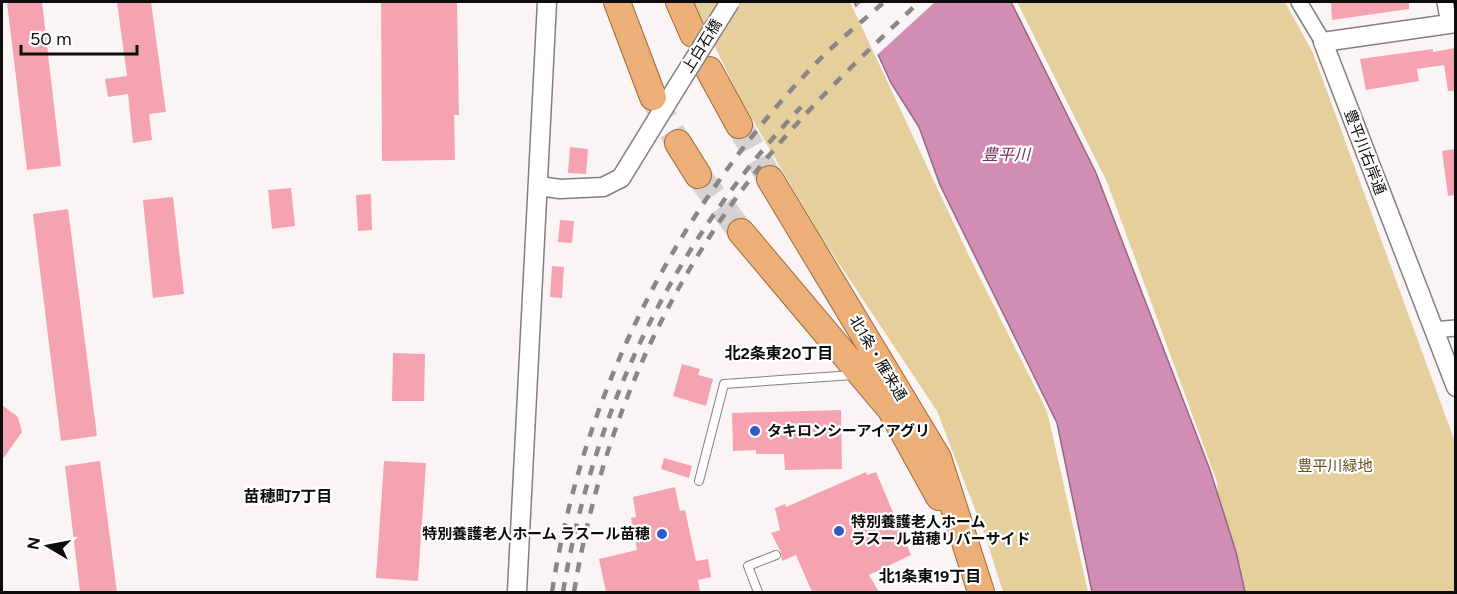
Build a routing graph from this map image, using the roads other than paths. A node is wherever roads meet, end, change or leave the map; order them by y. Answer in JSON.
{"nodes":[{"id":1,"x":547,"y":2,"type":"edge"},
{"id":2,"x":618,"y":2,"type":"edge"},
{"id":3,"x":679,"y":2,"type":"edge"},
{"id":4,"x":730,"y":2,"type":"edge"},
{"id":5,"x":1299,"y":2,"type":"edge"},
{"id":6,"x":1445,"y":2,"type":"edge"},
{"id":7,"x":1452,"y":23,"type":"edge"},
{"id":8,"x":693,"y":34,"type":"dead end"},
{"id":9,"x":1323,"y":42,"type":"junction"},
{"id":10,"x":709,"y":70,"type":"dead end"},
{"id":11,"x":664,"y":93,"type":"junction"},
{"id":12,"x":739,"y":125,"type":"tunnel mouth"},
{"id":13,"x":678,"y":143,"type":"tunnel mouth"},
{"id":14,"x":698,"y":175,"type":"tunnel mouth"},
{"id":15,"x":770,"y":179,"type":"tunnel mouth"},
{"id":16,"x":540,"y":186,"type":"junction"},
{"id":17,"x":741,"y":232,"type":"tunnel mouth"},
{"id":18,"x":1455,"y":328,"type":"edge"},
{"id":19,"x":1433,"y":330,"type":"junction"},
{"id":20,"x":861,"y":375,"type":"junction"},
{"id":21,"x":1455,"y":387,"type":"edge"},
{"id":22,"x":699,"y":481,"type":"dead end"},
{"id":23,"x":968,"y":547,"type":"junction"},
{"id":24,"x":776,"y":555,"type":"dead end"},
{"id":25,"x":517,"y":592,"type":"edge"},
{"id":26,"x":758,"y":592,"type":"edge"},
{"id":27,"x":981,"y":592,"type":"edge"}],
"edges":[{"from":1,"to":16,"type":"street"},
{"from":2,"to":11,"type":"highway"},
{"from":3,"to":8,"type":"highway"},
{"from":4,"to":11,"type":"street","name":"上白石橋","bridge":true},
{"from":5,"to":9,"type":"street"},
{"from":6,"to":7,"type":"street"},
{"from":7,"to":9,"type":"street"},
{"from":9,"to":19,"type":"street","name":"豊平川右岸通"},
{"from":10,"to":12,"type":"highway"},
{"from":11,"to":16,"type":"street","name":"上白石橋"},
{"from":13,"to":14,"type":"highway"},
{"from":15,"to":23,"type":"highway","name":"北1条・雁来通"},
{"from":16,"to":25,"type":"street"},
{"from":17,"to":20,"type":"highway","name":"北1条・雁来通"},
{"from":18,"to":19,"type":"street"},
{"from":19,"to":21,"type":"street","name":"豊平川右岸通"},
{"from":20,"to":22,"type":"lane"},
{"from":20,"to":23,"type":"highway","name":"北1条・雁来通"},
{"from":23,"to":27,"type":"highway","name":"北1条・雁来通"},
{"from":24,"to":26,"type":"lane"}]}
